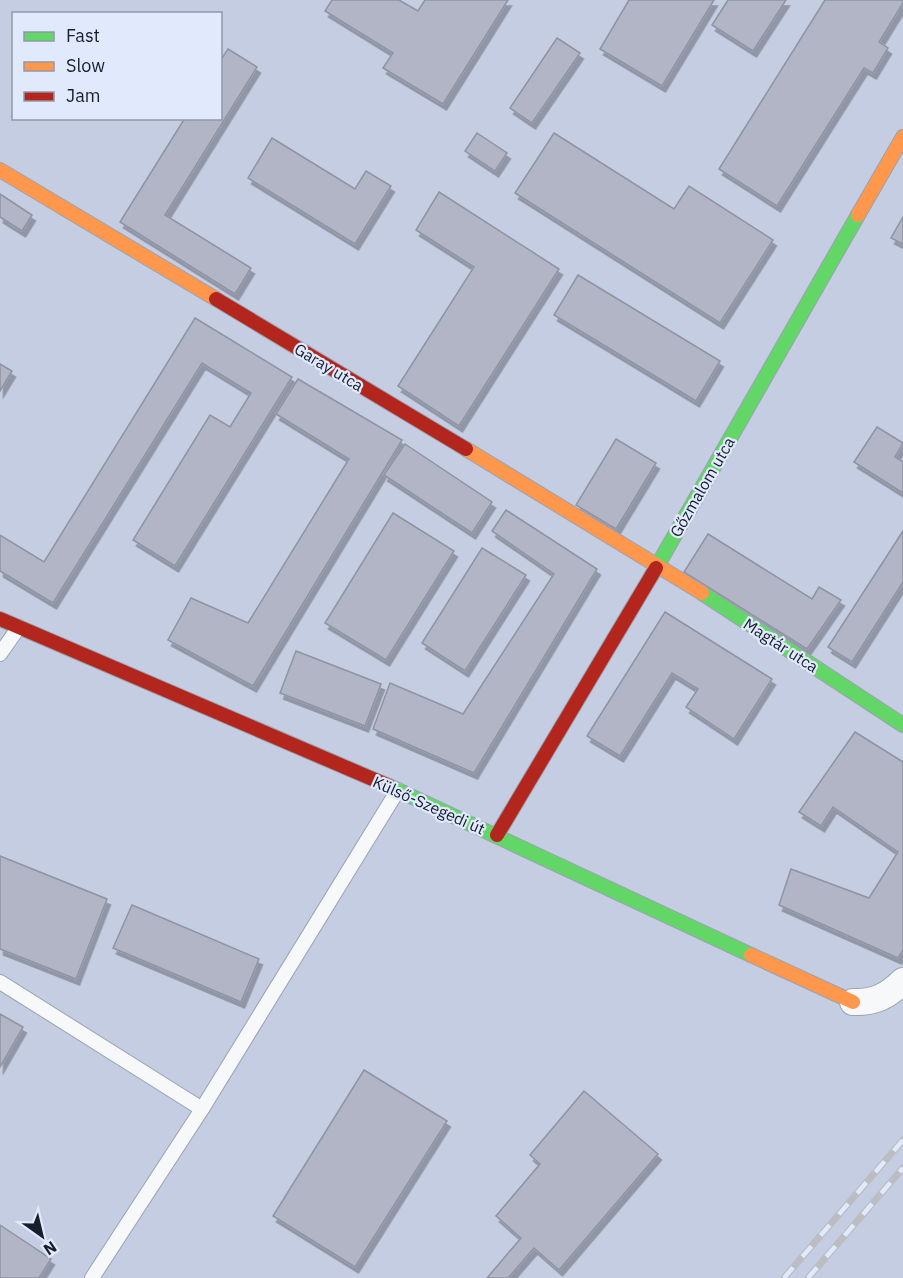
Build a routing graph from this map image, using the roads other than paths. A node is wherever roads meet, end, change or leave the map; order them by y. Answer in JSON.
{"nodes":[{"id":1,"x":903,"y":137,"type":"edge"},
{"id":2,"x":0,"y":170,"type":"edge"},
{"id":3,"x":658,"y":564,"type":"junction"},
{"id":4,"x":0,"y":619,"type":"edge"},
{"id":5,"x":19,"y":627,"type":"junction"},
{"id":6,"x":0,"y":654,"type":"edge"},
{"id":7,"x":903,"y":725,"type":"edge"},
{"id":8,"x":398,"y":790,"type":"junction"},
{"id":9,"x":497,"y":835,"type":"junction"},
{"id":10,"x":903,"y":981,"type":"edge"},
{"id":11,"x":0,"y":982,"type":"edge"},
{"id":12,"x":853,"y":1002,"type":"joint"},
{"id":13,"x":202,"y":1109,"type":"junction"},
{"id":14,"x":92,"y":1278,"type":"edge"}],
"edges":[{"from":1,"to":3,"type":"street","name":"Gőzmalom utca"},
{"from":2,"to":3,"type":"street","name":"Garay utca"},
{"from":3,"to":7,"type":"street","name":"Magtár utca"},
{"from":3,"to":9,"type":"street","name":"Gőzmalom utca"},
{"from":4,"to":5,"type":"street","name":"Külső-Szegedi út"},
{"from":5,"to":6,"type":"lane"},
{"from":5,"to":8,"type":"street","name":"Külső-Szegedi út"},
{"from":8,"to":9,"type":"street","name":"Külső-Szegedi út"},
{"from":8,"to":13,"type":"lane"},
{"from":9,"to":12,"type":"street","name":"Külső-Szegedi út"},
{"from":10,"to":12,"type":"street"},
{"from":11,"to":13,"type":"lane"},
{"from":13,"to":14,"type":"lane"}]}
